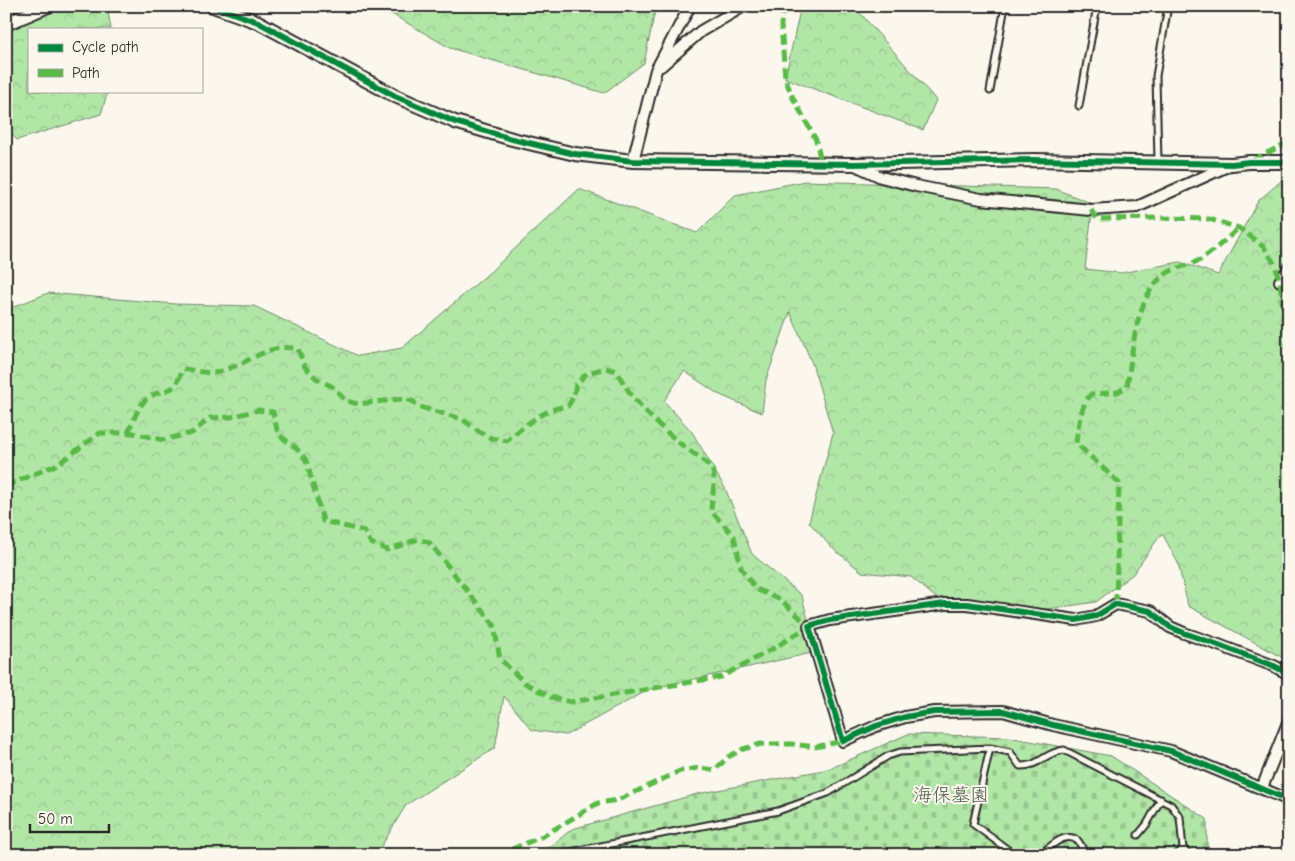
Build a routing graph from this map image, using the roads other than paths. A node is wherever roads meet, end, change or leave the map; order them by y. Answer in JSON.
{"nodes":[{"id":1,"x":48,"y":6,"type":"edge"},
{"id":2,"x":213,"y":6,"type":"edge"},
{"id":3,"x":690,"y":6,"type":"edge"},
{"id":4,"x":744,"y":6,"type":"edge"},
{"id":5,"x":1005,"y":6,"type":"edge"},
{"id":6,"x":1097,"y":6,"type":"edge"},
{"id":7,"x":1168,"y":6,"type":"edge"},
{"id":8,"x":6,"y":24,"type":"edge"},
{"id":9,"x":656,"y":70,"type":"junction"},
{"id":10,"x":990,"y":91,"type":"dead end"},
{"id":11,"x":1079,"y":106,"type":"dead end"},
{"id":12,"x":633,"y":161,"type":"junction"},
{"id":13,"x":1158,"y":162,"type":"junction"},
{"id":14,"x":1289,"y":162,"type":"edge"},
{"id":15,"x":854,"y":164,"type":"junction"},
{"id":16,"x":1232,"y":164,"type":"junction"},
{"id":17,"x":1289,"y":268,"type":"edge"},
{"id":18,"x":1280,"y":281,"type":"dead end"},
{"id":19,"x":1289,"y":674,"type":"edge"},
{"id":20,"x":1289,"y":720,"type":"edge"},
{"id":21,"x":990,"y":748,"type":"junction"},
{"id":22,"x":1262,"y":788,"type":"junction"},
{"id":23,"x":1161,"y":800,"type":"junction"},
{"id":24,"x":1289,"y":800,"type":"edge"},
{"id":25,"x":1138,"y":835,"type":"dead end"},
{"id":26,"x":1183,"y":849,"type":"junction"},
{"id":27,"x":555,"y":855,"type":"edge"},
{"id":28,"x":1020,"y":855,"type":"edge"},
{"id":29,"x":1040,"y":855,"type":"edge"},
{"id":30,"x":1086,"y":855,"type":"edge"},
{"id":31,"x":1176,"y":855,"type":"edge"},
{"id":32,"x":1190,"y":855,"type":"edge"}],
"edges":[{"from":1,"to":8,"type":"street"},
{"from":2,"to":12,"type":"street"},
{"from":3,"to":9,"type":"street"},
{"from":4,"to":9,"type":"street"},
{"from":5,"to":10,"type":"lane"},
{"from":6,"to":11,"type":"lane"},
{"from":7,"to":13,"type":"lane"},
{"from":9,"to":12,"type":"street"},
{"from":12,"to":15,"type":"street"},
{"from":13,"to":15,"type":"street"},
{"from":13,"to":16,"type":"street"},
{"from":14,"to":16,"type":"street"},
{"from":15,"to":16,"type":"street"},
{"from":17,"to":18,"type":"street"},
{"from":19,"to":22,"type":"street"},
{"from":20,"to":22,"type":"street"},
{"from":21,"to":23,"type":"lane"},
{"from":21,"to":27,"type":"lane"},
{"from":21,"to":28,"type":"lane"},
{"from":22,"to":24,"type":"street"},
{"from":23,"to":25,"type":"lane"},
{"from":23,"to":26,"type":"lane"},
{"from":26,"to":31,"type":"lane"},
{"from":26,"to":32,"type":"lane"},
{"from":29,"to":30,"type":"lane"}]}
